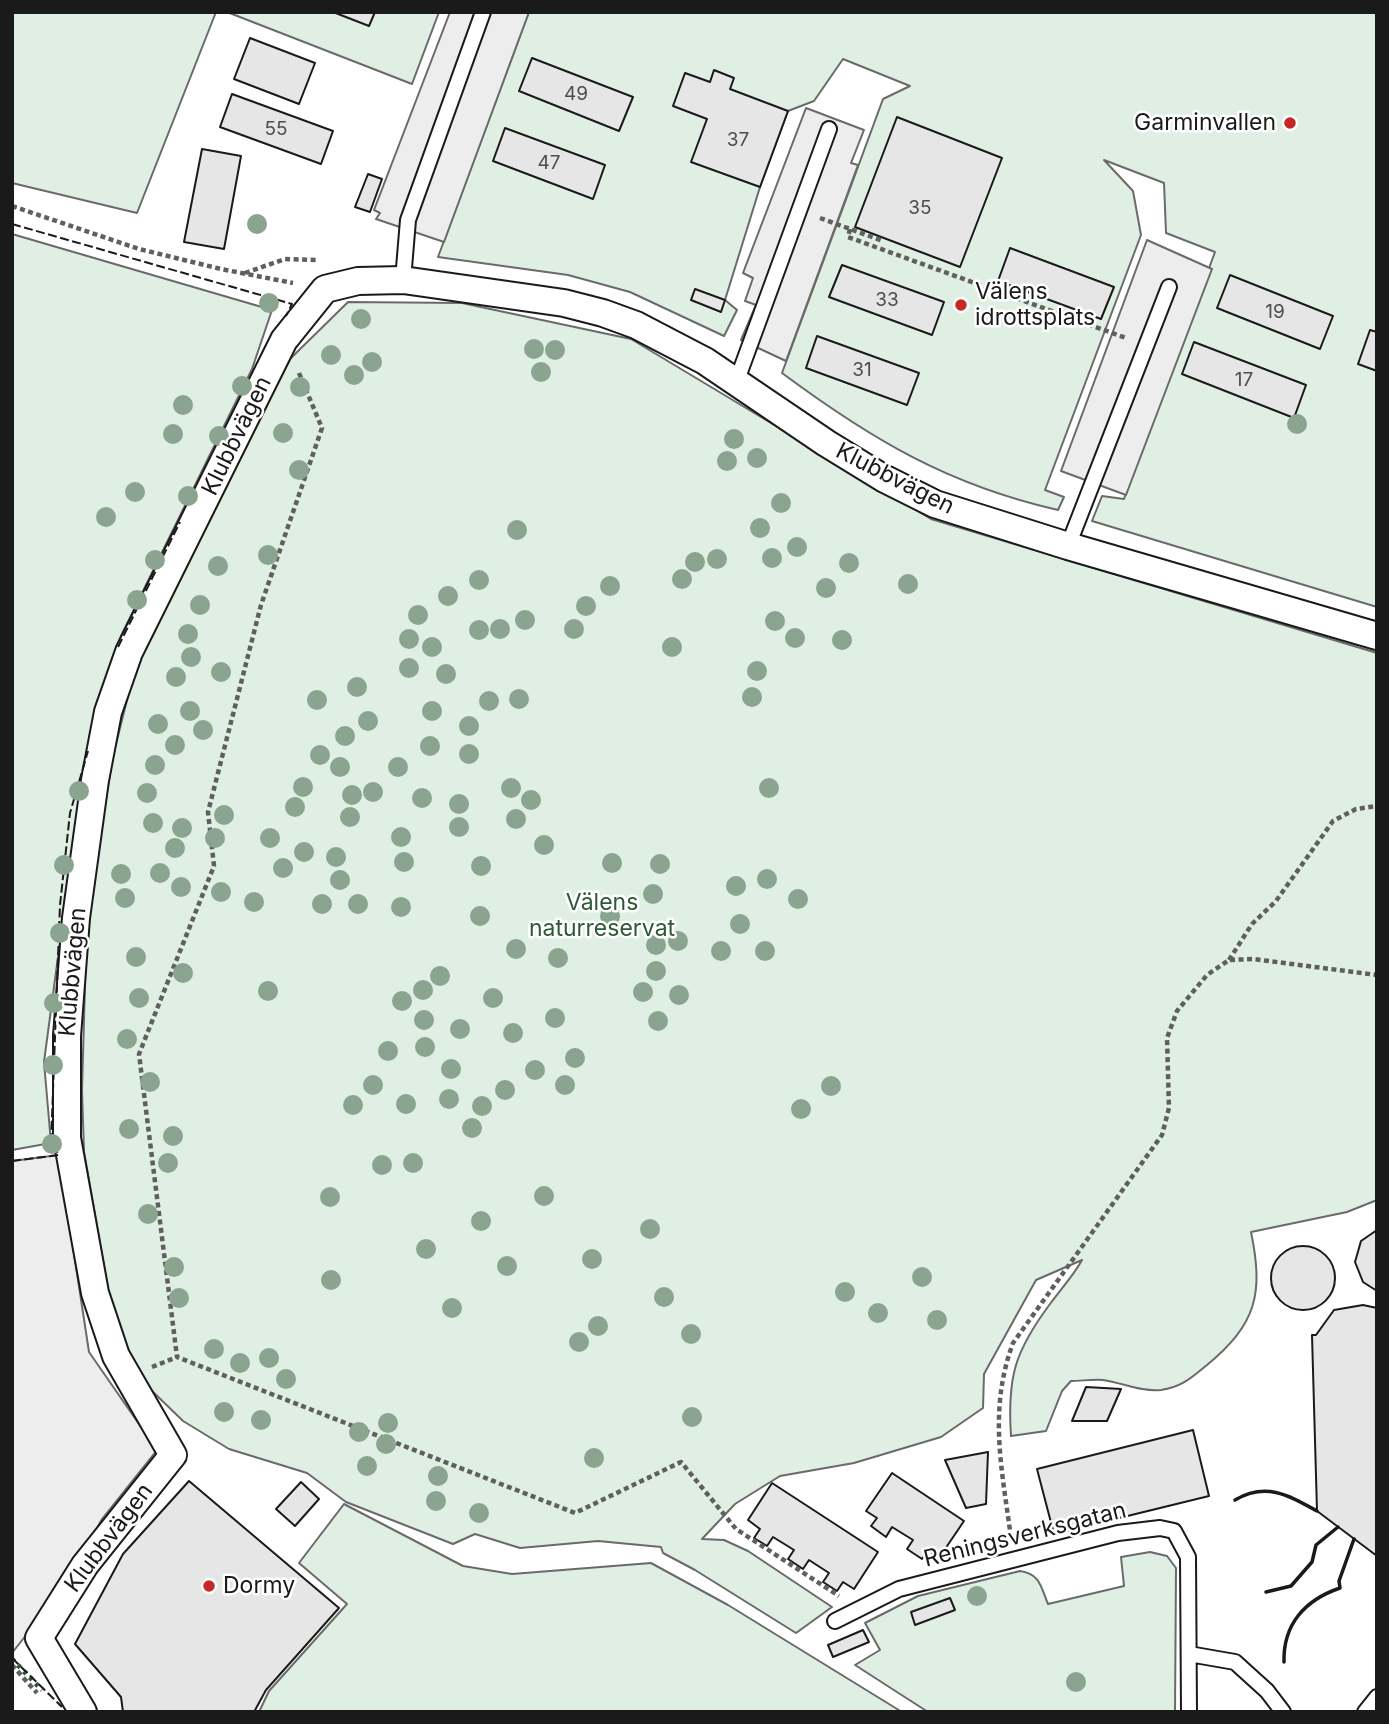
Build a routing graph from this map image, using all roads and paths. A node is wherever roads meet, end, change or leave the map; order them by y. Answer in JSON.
{"nodes":[{"id":1,"x":483,"y":12,"type":"edge"},
{"id":2,"x":829,"y":130,"type":"dead end"},
{"id":3,"x":12,"y":206,"type":"edge"},
{"id":4,"x":799,"y":210,"type":"junction"},
{"id":5,"x":850,"y":229,"type":"junction"},
{"id":6,"x":883,"y":241,"type":"dead end"},
{"id":7,"x":403,"y":280,"type":"junction"},
{"id":8,"x":1169,"y":287,"type":"dead end"},
{"id":9,"x":325,"y":289,"type":"junction"},
{"id":10,"x":285,"y":340,"type":"junction"},
{"id":11,"x":1146,"y":345,"type":"junction"},
{"id":12,"x":737,"y":380,"type":"junction"},
{"id":13,"x":1068,"y":546,"type":"junction"},
{"id":14,"x":1377,"y":636,"type":"edge"},
{"id":15,"x":1377,"y":806,"type":"edge"},
{"id":16,"x":1229,"y":960,"type":"junction"},
{"id":17,"x":1377,"y":975,"type":"edge"},
{"id":18,"x":1014,"y":1560,"type":"junction"},
{"id":19,"x":859,"y":1609,"type":"junction"},
{"id":20,"x":835,"y":1621,"type":"dead end"},
{"id":21,"x":1189,"y":1654,"type":"junction"},
{"id":22,"x":12,"y":1665,"type":"edge"},
{"id":23,"x":1377,"y":1697,"type":"edge"},
{"id":24,"x":43,"y":1699,"type":"dead end"},
{"id":25,"x":83,"y":1712,"type":"edge"},
{"id":26,"x":1189,"y":1712,"type":"edge"},
{"id":27,"x":1283,"y":1712,"type":"edge"},
{"id":28,"x":1365,"y":1712,"type":"edge"}],
"edges":[{"from":1,"to":7,"type":"lane"},
{"from":2,"to":4,"type":"lane"},
{"from":3,"to":9,"type":"path"},
{"from":4,"to":5,"type":"path"},
{"from":4,"to":12,"type":"lane"},
{"from":5,"to":6,"type":"path"},
{"from":5,"to":11,"type":"path"},
{"from":7,"to":9,"type":"street","name":"Klubbvägen"},
{"from":7,"to":12,"type":"street","name":"Klubbvägen"},
{"from":8,"to":11,"type":"lane"},
{"from":9,"to":10,"type":"street","name":"Klubbvägen"},
{"from":10,"to":19,"type":"path"},
{"from":10,"to":25,"type":"street","name":"Klubbvägen"},
{"from":11,"to":13,"type":"lane"},
{"from":12,"to":13,"type":"street","name":"Klubbvägen"},
{"from":13,"to":14,"type":"street","name":"Klubbvägen"},
{"from":15,"to":16,"type":"path"},
{"from":16,"to":17,"type":"path"},
{"from":16,"to":18,"type":"path"},
{"from":18,"to":19,"type":"lane","name":"Reningsverksgatan"},
{"from":18,"to":21,"type":"lane","name":"Reningsverksgatan"},
{"from":19,"to":20,"type":"lane","name":"Reningsverksgatan"},
{"from":21,"to":26,"type":"lane","name":"Reningsverksgatan"},
{"from":21,"to":27,"type":"lane"},
{"from":22,"to":24,"type":"path"},
{"from":23,"to":28,"type":"lane"}]}
